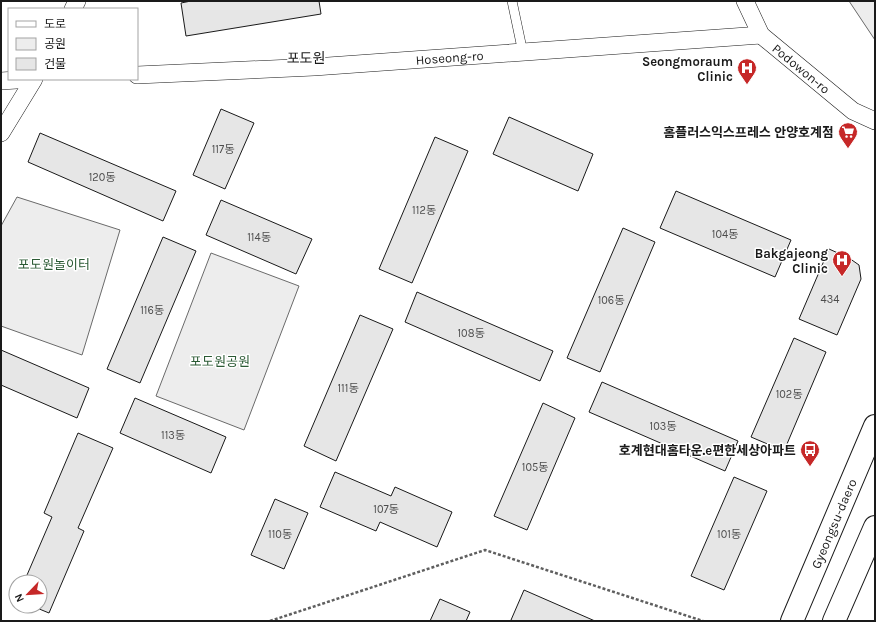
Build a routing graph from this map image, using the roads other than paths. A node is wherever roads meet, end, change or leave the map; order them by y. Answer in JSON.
{"nodes":[{"id":1,"x":512,"y":1,"type":"edge"},
{"id":2,"x":745,"y":1,"type":"edge"},
{"id":3,"x":761,"y":35,"type":"junction"},
{"id":4,"x":523,"y":53,"type":"junction"},
{"id":5,"x":138,"y":75,"type":"edge"},
{"id":6,"x":17,"y":80,"type":"edge"},
{"id":7,"x":32,"y":80,"type":"edge"},
{"id":8,"x":1,"y":81,"type":"edge"},
{"id":9,"x":875,"y":121,"type":"edge"},
{"id":10,"x":1,"y":133,"type":"edge"},
{"id":11,"x":875,"y":426,"type":"edge"},
{"id":12,"x":875,"y":527,"type":"edge"},
{"id":13,"x":792,"y":621,"type":"edge"},
{"id":14,"x":834,"y":621,"type":"edge"}],
"edges":[{"from":1,"to":4,"type":"lane"},
{"from":2,"to":3,"type":"street","name":"Podowon-ro"},
{"from":3,"to":4,"type":"street","name":"Hoseong-ro"},
{"from":3,"to":9,"type":"street","name":"Podowon-ro"},
{"from":4,"to":5,"type":"street","name":"Hoseong-ro"},
{"from":6,"to":8,"type":"street"},
{"from":7,"to":10,"type":"street"},
{"from":11,"to":13,"type":"main road","name":"Gyeongsu-daero"},
{"from":12,"to":14,"type":"main road"}]}
